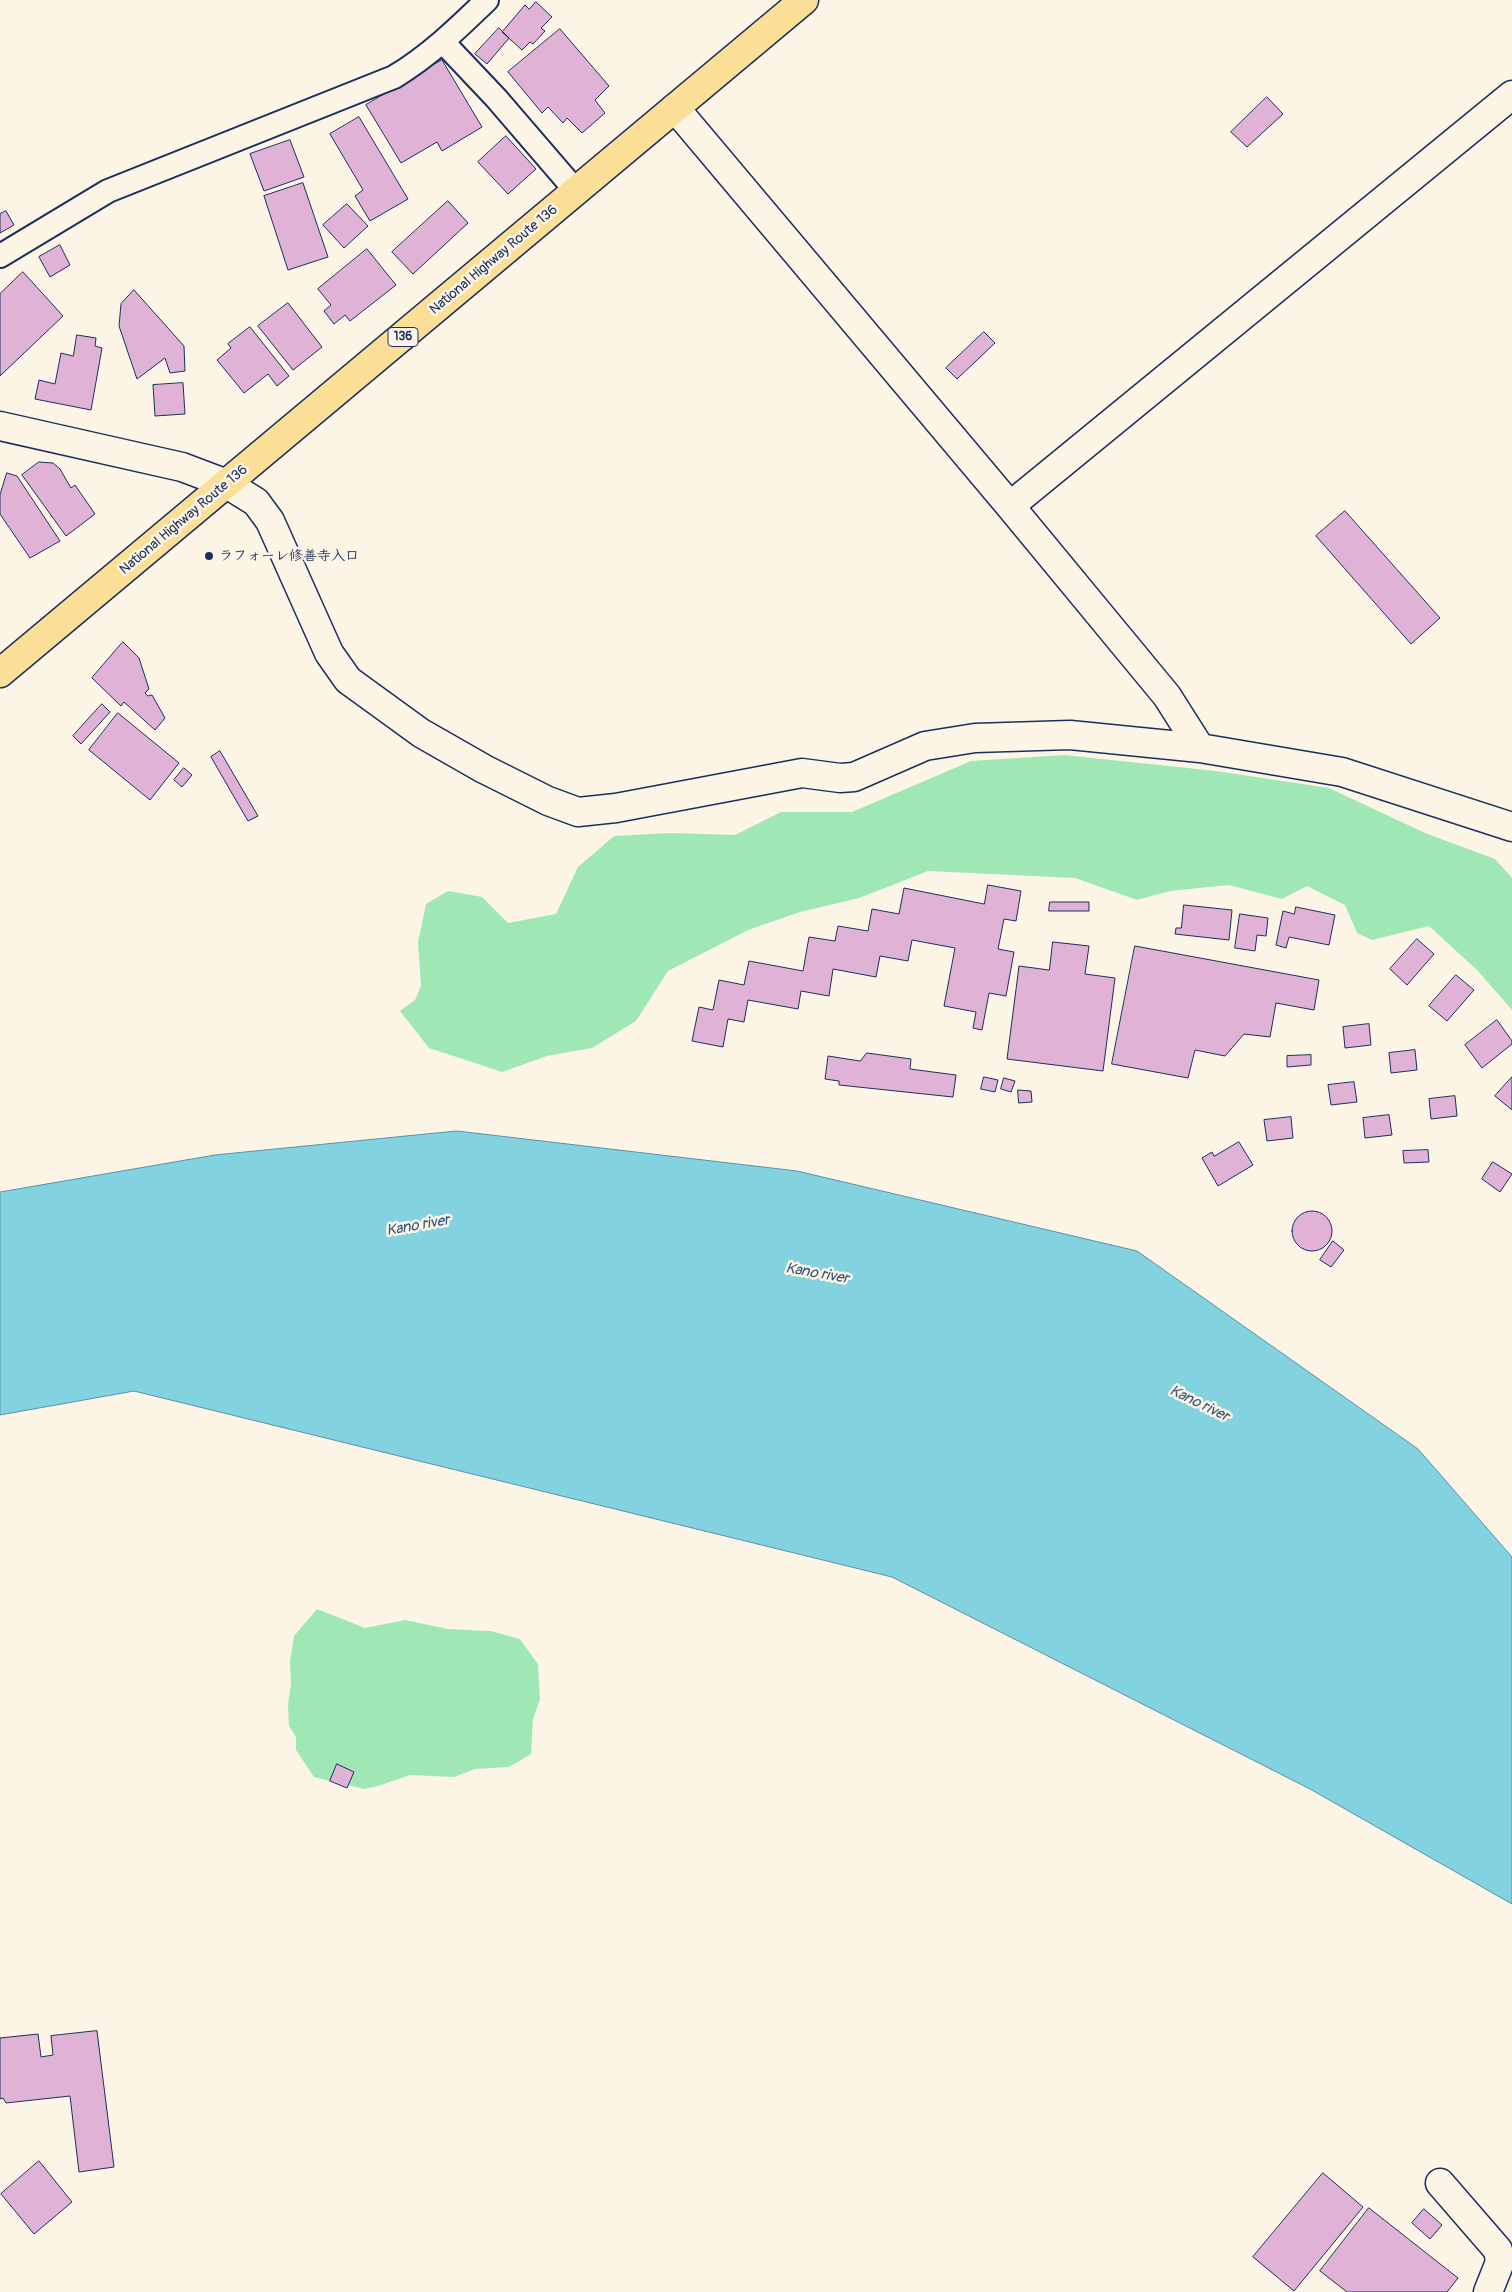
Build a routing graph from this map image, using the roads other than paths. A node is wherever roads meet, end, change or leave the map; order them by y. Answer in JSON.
{"nodes":[{"id":1,"x":487,"y":0,"type":"edge"},
{"id":2,"x":804,"y":0,"type":"edge"},
{"id":3,"x":444,"y":42,"type":"junction"},
{"id":4,"x":1512,"y":95,"type":"edge"},
{"id":5,"x":675,"y":108,"type":"junction"},
{"id":6,"x":576,"y":191,"type":"junction"},
{"id":7,"x":0,"y":256,"type":"edge"},
{"id":8,"x":0,"y":426,"type":"edge"},
{"id":9,"x":227,"y":484,"type":"junction"},
{"id":10,"x":1010,"y":506,"type":"junction"},
{"id":11,"x":0,"y":673,"type":"edge"},
{"id":12,"x":1200,"y":748,"type":"junction"},
{"id":13,"x":1512,"y":827,"type":"edge"},
{"id":14,"x":1440,"y":2183,"type":"dead end"},
{"id":15,"x":1488,"y":2292,"type":"edge"}],
"edges":[{"from":1,"to":3,"type":"lane"},
{"from":2,"to":5,"type":"highway","name":"National Highway Route 136","number":"136"},
{"from":3,"to":6,"type":"lane"},
{"from":3,"to":7,"type":"lane"},
{"from":4,"to":10,"type":"street"},
{"from":5,"to":6,"type":"highway","name":"National Highway Route 136","number":"136"},
{"from":5,"to":10,"type":"street"},
{"from":6,"to":9,"type":"highway","name":"National Highway Route 136","number":"136"},
{"from":8,"to":9,"type":"street"},
{"from":9,"to":11,"type":"highway","name":"National Highway Route 136","number":"136"},
{"from":9,"to":12,"type":"street"},
{"from":10,"to":12,"type":"street"},
{"from":12,"to":13,"type":"street"},
{"from":14,"to":15,"type":"street"}]}
